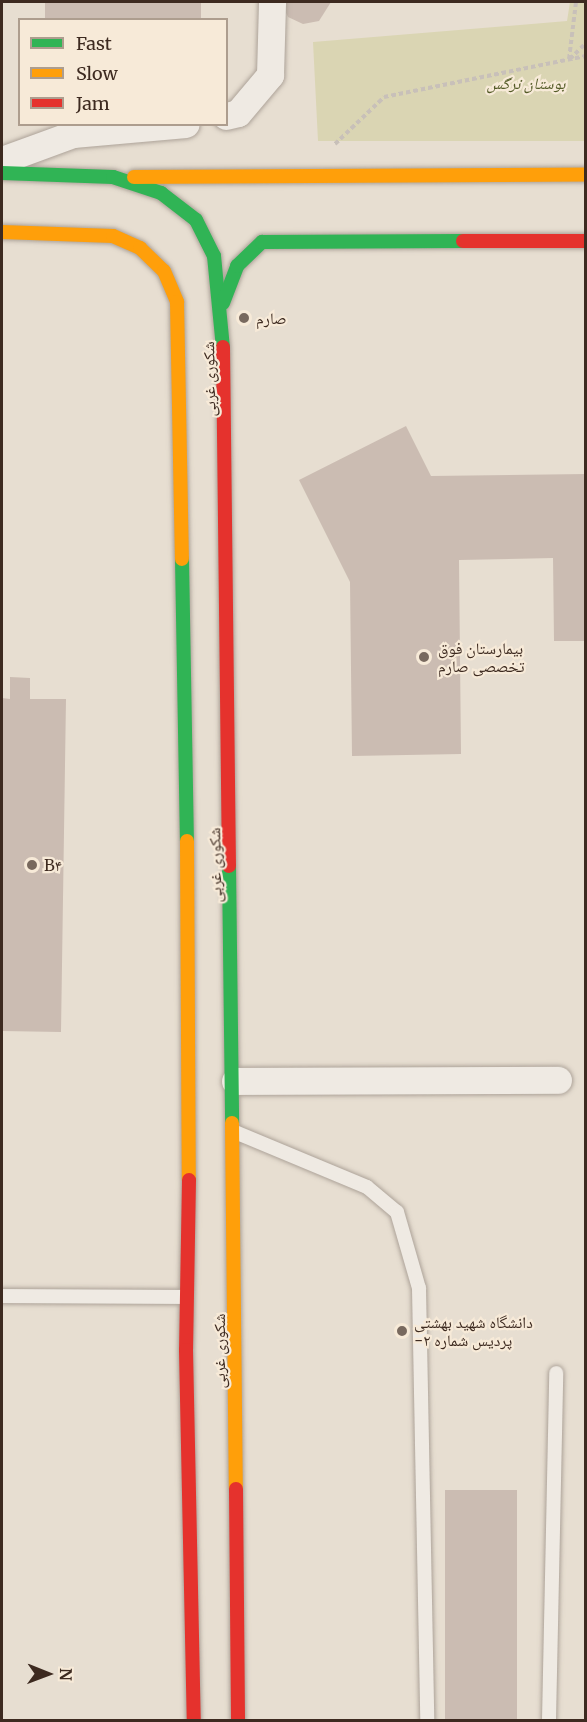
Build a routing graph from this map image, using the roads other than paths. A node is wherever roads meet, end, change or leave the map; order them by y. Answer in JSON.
{"nodes":[{"id":1,"x":272,"y":2,"type":"edge"},
{"id":2,"x":228,"y":116,"type":"edge"},
{"id":3,"x":163,"y":126,"type":"edge"},
{"id":4,"x":2,"y":160,"type":"edge"},
{"id":5,"x":2,"y":173,"type":"edge"},
{"id":6,"x":585,"y":175,"type":"edge"},
{"id":7,"x":113,"y":177,"type":"junction"},
{"id":8,"x":2,"y":232,"type":"edge"},
{"id":9,"x":585,"y":241,"type":"edge"},
{"id":10,"x":223,"y":303,"type":"junction"},
{"id":11,"x":558,"y":1080,"type":"dead end"},
{"id":12,"x":210,"y":1081,"type":"junction"},
{"id":13,"x":235,"y":1132,"type":"junction"},
{"id":14,"x":2,"y":1296,"type":"edge"},
{"id":15,"x":186,"y":1297,"type":"junction"},
{"id":16,"x":556,"y":1373,"type":"dead end"},
{"id":17,"x":194,"y":1720,"type":"edge"},
{"id":18,"x":238,"y":1720,"type":"edge"},
{"id":19,"x":427,"y":1720,"type":"edge"},
{"id":20,"x":549,"y":1720,"type":"edge"}],
"edges":[{"from":1,"to":2,"type":"street"},
{"from":3,"to":4,"type":"street"},
{"from":5,"to":7,"type":"main road","name":"شکوری غربی"},
{"from":6,"to":7,"type":"main road"},
{"from":7,"to":10,"type":"main road","name":"شکوری غربی"},
{"from":8,"to":12,"type":"main road","name":"شکوری غربی"},
{"from":9,"to":10,"type":"main road"},
{"from":10,"to":12,"type":"main road","name":"شکوری غربی"},
{"from":11,"to":12,"type":"street"},
{"from":12,"to":13,"type":"main road","name":"شکوری غربی"},
{"from":12,"to":15,"type":"main road","name":"شکوری غربی"},
{"from":13,"to":18,"type":"main road","name":"شکوری غربی"},
{"from":13,"to":19,"type":"lane"},
{"from":14,"to":15,"type":"lane"},
{"from":15,"to":17,"type":"main road","name":"شکوری غربی"},
{"from":16,"to":20,"type":"lane"}]}
